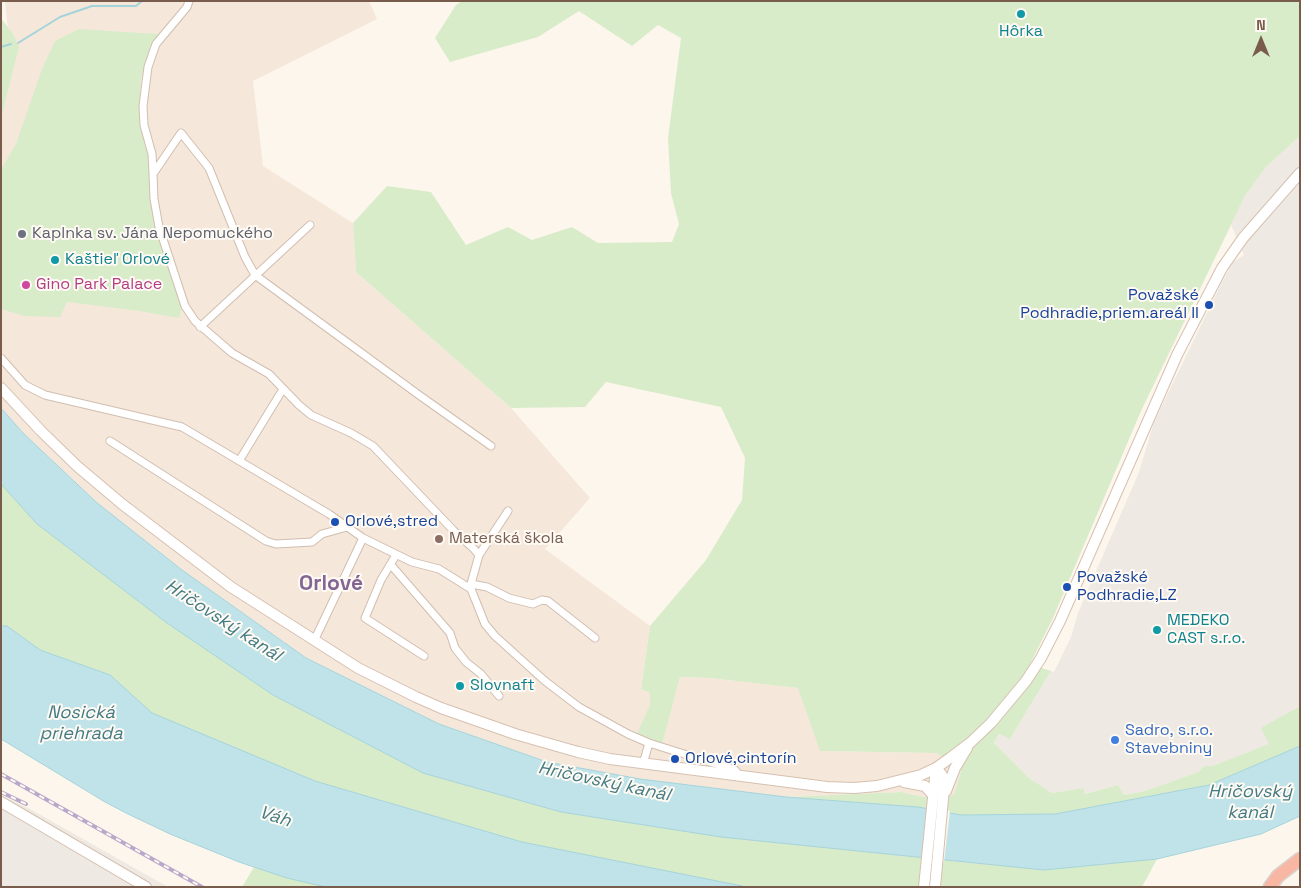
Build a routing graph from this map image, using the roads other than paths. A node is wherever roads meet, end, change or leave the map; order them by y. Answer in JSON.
{"nodes":[{"id":1,"x":189,"y":1,"type":"edge"},
{"id":2,"x":1300,"y":173,"type":"edge"},
{"id":3,"x":153,"y":174,"type":"junction"},
{"id":4,"x":310,"y":225,"type":"dead end"},
{"id":5,"x":255,"y":275,"type":"junction"},
{"id":6,"x":200,"y":327,"type":"junction"},
{"id":7,"x":1,"y":358,"type":"edge"},
{"id":8,"x":1,"y":388,"type":"edge"},
{"id":9,"x":283,"y":389,"type":"junction"},
{"id":10,"x":110,"y":441,"type":"dead end"},
{"id":11,"x":491,"y":446,"type":"dead end"},
{"id":12,"x":239,"y":461,"type":"junction"},
{"id":13,"x":508,"y":511,"type":"dead end"},
{"id":14,"x":347,"y":527,"type":"junction"},
{"id":15,"x":363,"y":538,"type":"junction"},
{"id":16,"x":479,"y":555,"type":"junction"},
{"id":17,"x":396,"y":556,"type":"junction"},
{"id":18,"x":390,"y":565,"type":"junction"},
{"id":19,"x":471,"y":587,"type":"junction"},
{"id":20,"x":595,"y":638,"type":"dead end"},
{"id":21,"x":314,"y":641,"type":"junction"},
{"id":22,"x":424,"y":656,"type":"dead end"},
{"id":23,"x":499,"y":696,"type":"dead end"},
{"id":24,"x":649,"y":743,"type":"junction"},
{"id":25,"x":970,"y":743,"type":"junction"},
{"id":26,"x":643,"y":764,"type":"junction"},
{"id":27,"x":936,"y":768,"type":"junction"},
{"id":28,"x":742,"y":777,"type":"junction"},
{"id":29,"x":899,"y":781,"type":"junction"},
{"id":30,"x":933,"y":799,"type":"junction"},
{"id":31,"x":944,"y":799,"type":"junction"},
{"id":32,"x":1,"y":802,"type":"edge"},
{"id":33,"x":1300,"y":859,"type":"edge"},
{"id":34,"x":146,"y":887,"type":"edge"},
{"id":35,"x":924,"y":887,"type":"edge"},
{"id":36,"x":935,"y":887,"type":"edge"},
{"id":37,"x":1270,"y":887,"type":"edge"}],
"edges":[{"from":1,"to":3,"type":"street"},
{"from":2,"to":25,"type":"main road"},
{"from":3,"to":5,"type":"street"},
{"from":3,"to":6,"type":"street"},
{"from":4,"to":5,"type":"street"},
{"from":5,"to":6,"type":"street"},
{"from":5,"to":11,"type":"street"},
{"from":6,"to":9,"type":"street"},
{"from":7,"to":12,"type":"street"},
{"from":8,"to":21,"type":"main road"},
{"from":9,"to":12,"type":"street"},
{"from":9,"to":16,"type":"street"},
{"from":10,"to":14,"type":"street"},
{"from":12,"to":14,"type":"street"},
{"from":13,"to":16,"type":"street"},
{"from":14,"to":15,"type":"street"},
{"from":15,"to":17,"type":"street"},
{"from":15,"to":21,"type":"street"},
{"from":16,"to":19,"type":"street"},
{"from":17,"to":18,"type":"street"},
{"from":17,"to":19,"type":"street"},
{"from":18,"to":22,"type":"street"},
{"from":18,"to":23,"type":"street"},
{"from":19,"to":20,"type":"street"},
{"from":19,"to":24,"type":"street"},
{"from":21,"to":26,"type":"main road"},
{"from":24,"to":26,"type":"street"},
{"from":24,"to":28,"type":"street"},
{"from":25,"to":27,"type":"main road"},
{"from":25,"to":31,"type":"main road"},
{"from":26,"to":28,"type":"main road"},
{"from":27,"to":29,"type":"main road"},
{"from":27,"to":30,"type":"main road"},
{"from":27,"to":31,"type":"main road"},
{"from":28,"to":29,"type":"main road"},
{"from":29,"to":30,"type":"main road"},
{"from":30,"to":35,"type":"main road"},
{"from":31,"to":36,"type":"main road"},
{"from":32,"to":34,"type":"main road"},
{"from":33,"to":37,"type":"highway"}]}
